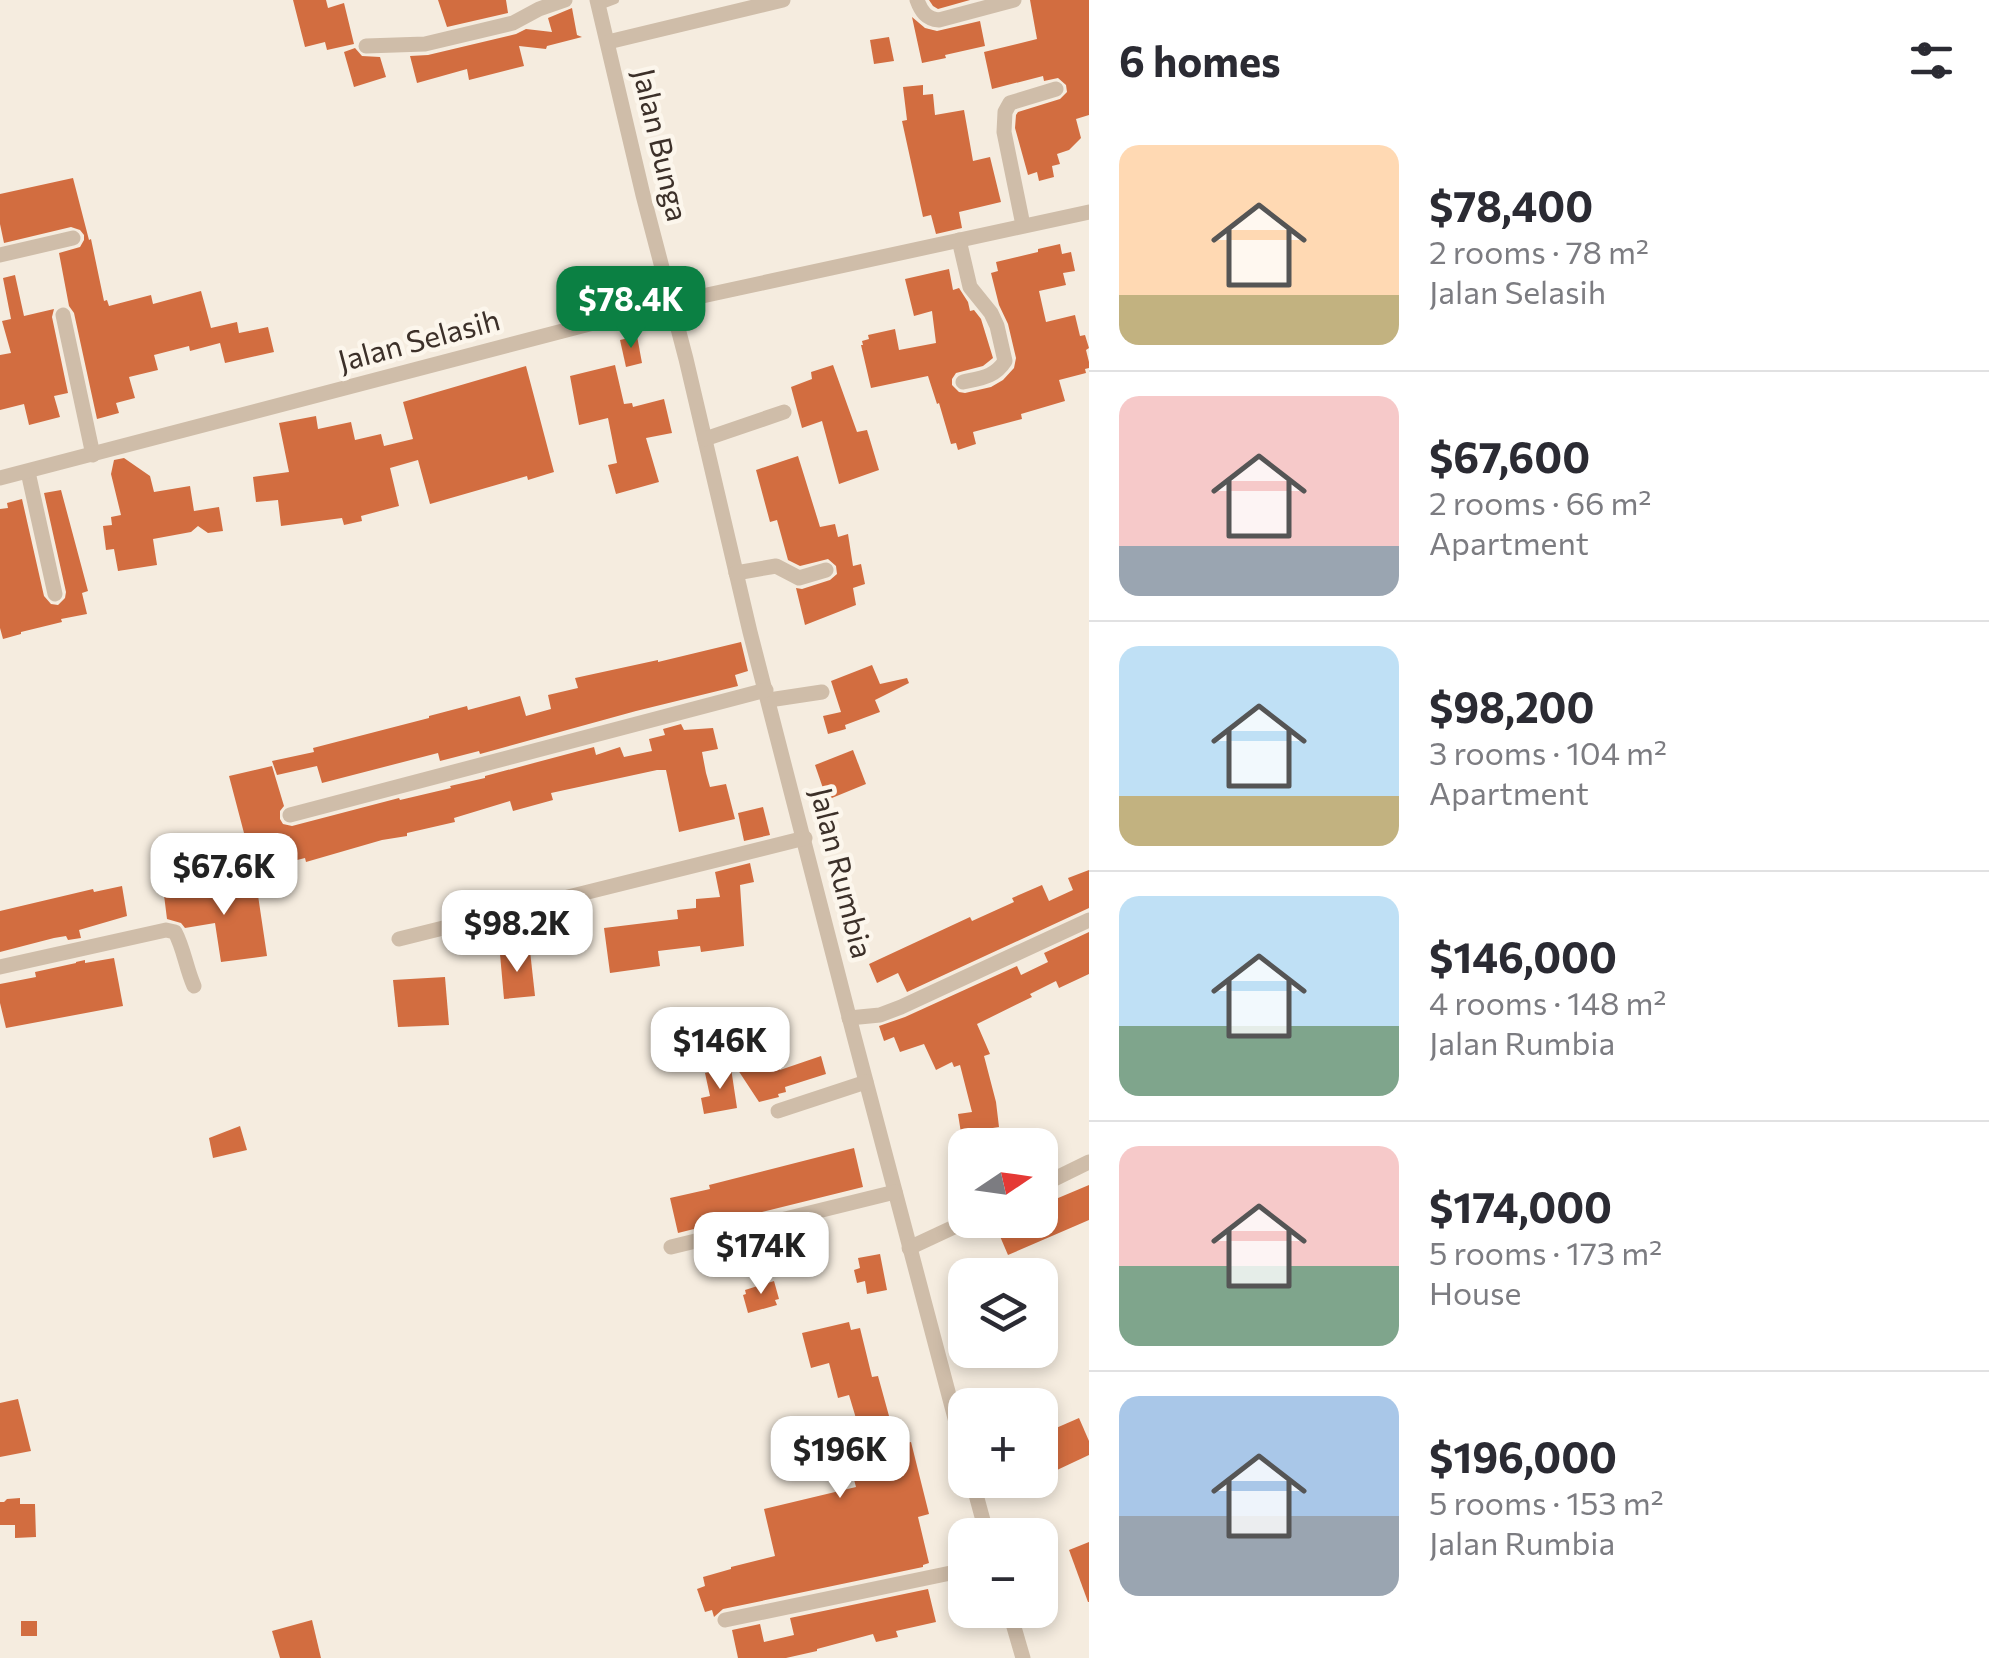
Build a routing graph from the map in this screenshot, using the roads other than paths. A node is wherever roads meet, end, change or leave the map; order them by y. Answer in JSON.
{"nodes":[{"id":1,"x":565,"y":0,"type":"edge"},
{"id":2,"x":615,"y":0,"type":"edge"},
{"id":3,"x":784,"y":0,"type":"edge"},
{"id":4,"x":917,"y":0,"type":"edge"},
{"id":5,"x":1014,"y":0,"type":"edge"},
{"id":6,"x":598,"y":3,"type":"edge"},
{"id":7,"x":608,"y":42,"type":"junction"},
{"id":8,"x":366,"y":46,"type":"dead end"},
{"id":9,"x":1056,"y":89,"type":"dead end"},
{"id":10,"x":1089,"y":212,"type":"edge"},
{"id":11,"x":1023,"y":225,"type":"junction"},
{"id":12,"x":73,"y":238,"type":"dead end"},
{"id":13,"x":959,"y":240,"type":"junction"},
{"id":14,"x":0,"y":255,"type":"edge"},
{"id":15,"x":670,"y":303,"type":"junction"},
{"id":16,"x":64,"y":315,"type":"dead end"},
{"id":17,"x":964,"y":382,"type":"dead end"},
{"id":18,"x":784,"y":412,"type":"dead end"},
{"id":19,"x":705,"y":439,"type":"junction"},
{"id":20,"x":93,"y":456,"type":"junction"},
{"id":21,"x":28,"y":472,"type":"junction"},
{"id":22,"x":0,"y":478,"type":"edge"},
{"id":23,"x":826,"y":570,"type":"dead end"},
{"id":24,"x":736,"y":572,"type":"junction"},
{"id":25,"x":55,"y":594,"type":"dead end"},
{"id":26,"x":822,"y":692,"type":"dead end"},
{"id":27,"x":768,"y":695,"type":"junction"},
{"id":28,"x":290,"y":816,"type":"dead end"},
{"id":29,"x":805,"y":838,"type":"junction"},
{"id":30,"x":1089,"y":920,"type":"edge"},
{"id":31,"x":399,"y":940,"type":"dead end"},
{"id":32,"x":0,"y":966,"type":"edge"},
{"id":33,"x":194,"y":986,"type":"dead end"},
{"id":34,"x":849,"y":1018,"type":"junction"},
{"id":35,"x":866,"y":1082,"type":"junction"},
{"id":36,"x":778,"y":1111,"type":"dead end"},
{"id":37,"x":1089,"y":1162,"type":"edge"},
{"id":38,"x":1058,"y":1177,"type":"edge"},
{"id":39,"x":895,"y":1192,"type":"junction"},
{"id":40,"x":948,"y":1230,"type":"edge"},
{"id":41,"x":671,"y":1247,"type":"dead end"},
{"id":42,"x":910,"y":1248,"type":"junction"},
{"id":43,"x":948,"y":1392,"type":"edge"},
{"id":44,"x":948,"y":1574,"type":"edge"},
{"id":45,"x":726,"y":1620,"type":"dead end"},
{"id":46,"x":1014,"y":1628,"type":"edge"},
{"id":47,"x":1022,"y":1658,"type":"edge"}],
"edges":[{"from":1,"to":8,"type":"street"},
{"from":2,"to":6,"type":"lane"},
{"from":3,"to":7,"type":"street"},
{"from":4,"to":5,"type":"street"},
{"from":6,"to":7,"type":"street","name":"Jalan Bunga"},
{"from":7,"to":15,"type":"street","name":"Jalan Bunga"},
{"from":9,"to":11,"type":"street"},
{"from":10,"to":11,"type":"street","name":"Jalan Selasih"},
{"from":11,"to":13,"type":"street","name":"Jalan Selasih"},
{"from":12,"to":14,"type":"street"},
{"from":13,"to":15,"type":"street","name":"Jalan Selasih"},
{"from":13,"to":17,"type":"street"},
{"from":15,"to":19,"type":"street","name":"Jalan Rumbia"},
{"from":15,"to":20,"type":"street","name":"Jalan Selasih"},
{"from":16,"to":20,"type":"street"},
{"from":18,"to":19,"type":"street"},
{"from":19,"to":24,"type":"street","name":"Jalan Rumbia"},
{"from":20,"to":21,"type":"street","name":"Jalan Selasih"},
{"from":21,"to":22,"type":"street","name":"Jalan Selasih"},
{"from":21,"to":25,"type":"street"},
{"from":23,"to":24,"type":"street"},
{"from":24,"to":27,"type":"street","name":"Jalan Rumbia"},
{"from":26,"to":27,"type":"street"},
{"from":27,"to":28,"type":"street"},
{"from":27,"to":29,"type":"street","name":"Jalan Rumbia"},
{"from":29,"to":31,"type":"street"},
{"from":29,"to":34,"type":"street","name":"Jalan Rumbia"},
{"from":30,"to":34,"type":"street"},
{"from":32,"to":33,"type":"street"},
{"from":34,"to":35,"type":"street","name":"Jalan Rumbia"},
{"from":35,"to":36,"type":"street"},
{"from":35,"to":39,"type":"street","name":"Jalan Rumbia"},
{"from":37,"to":38,"type":"street"},
{"from":39,"to":41,"type":"street"},
{"from":39,"to":42,"type":"street","name":"Jalan Rumbia"},
{"from":40,"to":42,"type":"street"},
{"from":42,"to":43,"type":"street","name":"Jalan Rumbia"},
{"from":44,"to":45,"type":"street"},
{"from":46,"to":47,"type":"street"}]}
